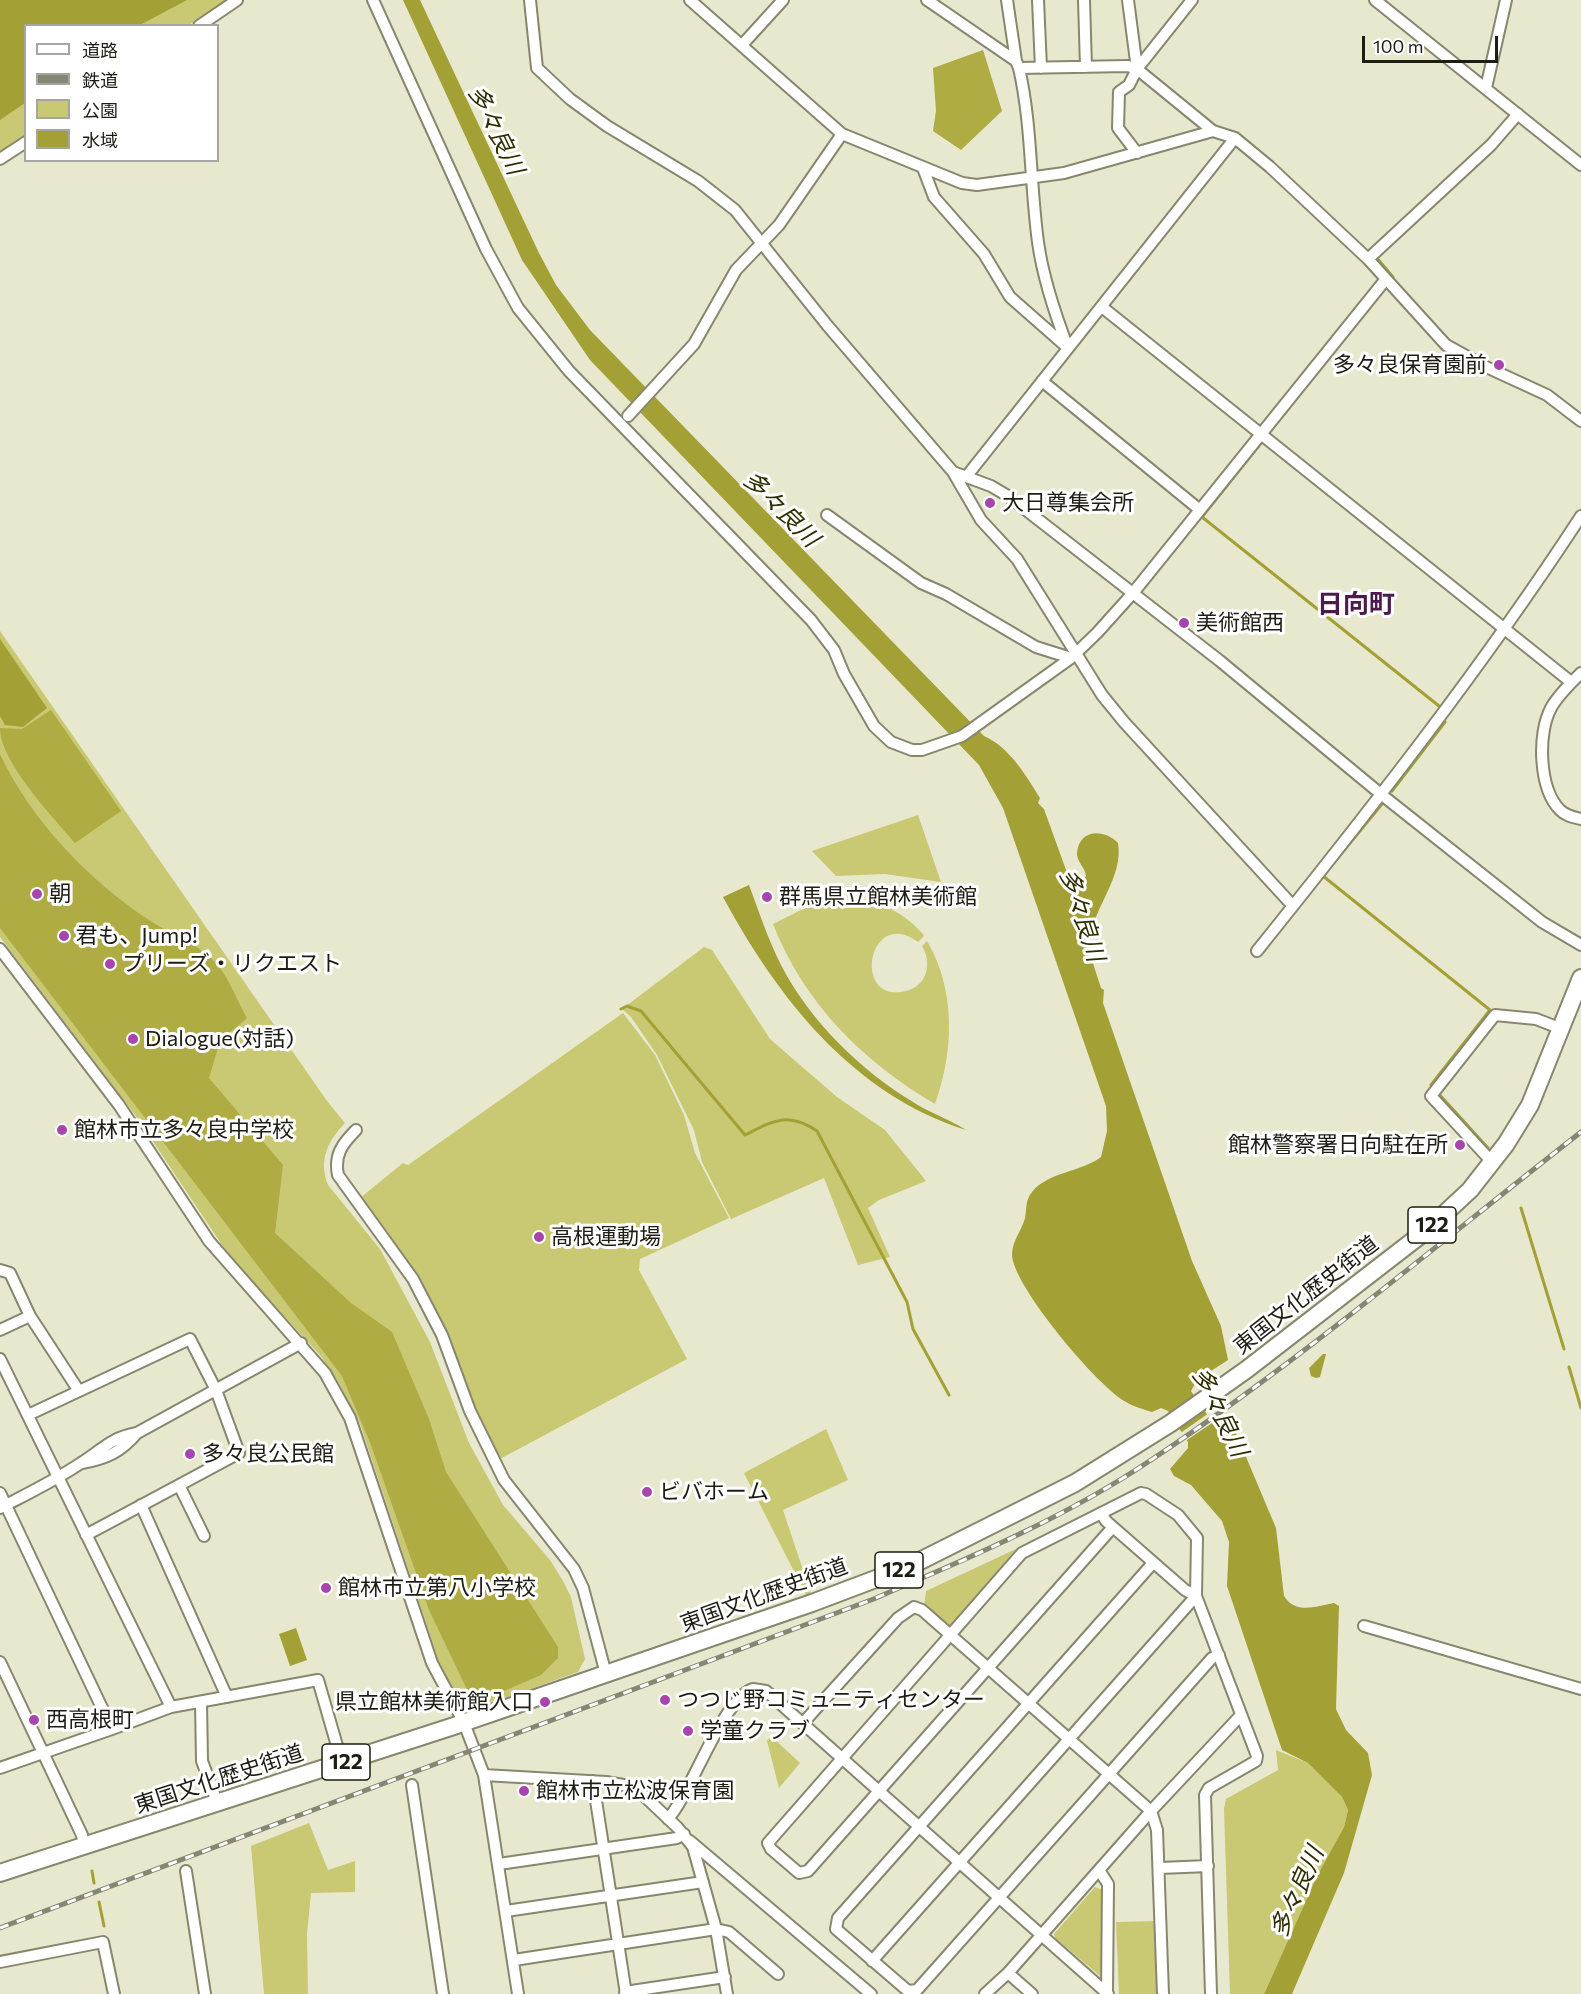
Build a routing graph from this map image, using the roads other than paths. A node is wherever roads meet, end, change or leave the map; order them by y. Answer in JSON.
{"nodes":[{"id":1,"x":237,"y":0,"type":"edge"},
{"id":2,"x":373,"y":0,"type":"edge"},
{"id":3,"x":530,"y":0,"type":"edge"},
{"id":4,"x":690,"y":0,"type":"edge"},
{"id":5,"x":783,"y":0,"type":"edge"},
{"id":6,"x":927,"y":0,"type":"edge"},
{"id":7,"x":1006,"y":0,"type":"edge"},
{"id":8,"x":1038,"y":0,"type":"edge"},
{"id":9,"x":1084,"y":0,"type":"edge"},
{"id":10,"x":1128,"y":0,"type":"edge"},
{"id":11,"x":1192,"y":0,"type":"edge"},
{"id":12,"x":1375,"y":0,"type":"edge"},
{"id":13,"x":1506,"y":0,"type":"edge"},
{"id":14,"x":202,"y":24,"type":"edge"},
{"id":15,"x":742,"y":45,"type":"junction"},
{"id":16,"x":1018,"y":65,"type":"junction"},
{"id":17,"x":1086,"y":67,"type":"junction"},
{"id":18,"x":1041,"y":68,"type":"junction"},
{"id":19,"x":1137,"y":69,"type":"junction"},
{"id":20,"x":1486,"y":88,"type":"junction"},
{"id":21,"x":1518,"y":114,"type":"junction"},
{"id":22,"x":1214,"y":131,"type":"junction"},
{"id":23,"x":842,"y":134,"type":"junction"},
{"id":24,"x":1235,"y":138,"type":"junction"},
{"id":25,"x":24,"y":143,"type":"edge"},
{"id":26,"x":1137,"y":153,"type":"junction"},
{"id":27,"x":0,"y":159,"type":"edge"},
{"id":28,"x":1581,"y":165,"type":"edge"},
{"id":29,"x":923,"y":168,"type":"junction"},
{"id":30,"x":1031,"y":177,"type":"junction"},
{"id":31,"x":761,"y":242,"type":"junction"},
{"id":32,"x":1368,"y":259,"type":"junction"},
{"id":33,"x":1386,"y":279,"type":"junction"},
{"id":34,"x":1102,"y":307,"type":"junction"},
{"id":35,"x":1068,"y":348,"type":"junction"},
{"id":36,"x":1042,"y":381,"type":"junction"},
{"id":37,"x":628,"y":416,"type":"dead end"},
{"id":38,"x":1581,"y":421,"type":"edge"},
{"id":39,"x":1261,"y":434,"type":"junction"},
{"id":40,"x":953,"y":472,"type":"junction"},
{"id":41,"x":966,"y":477,"type":"junction"},
{"id":42,"x":1200,"y":510,"type":"junction"},
{"id":43,"x":827,"y":515,"type":"dead end"},
{"id":44,"x":1581,"y":516,"type":"edge"},
{"id":45,"x":1133,"y":593,"type":"junction"},
{"id":46,"x":1504,"y":629,"type":"junction"},
{"id":47,"x":1074,"y":656,"type":"junction"},
{"id":48,"x":1581,"y":673,"type":"edge"},
{"id":49,"x":1571,"y":682,"type":"junction"},
{"id":50,"x":1382,"y":795,"type":"junction"},
{"id":51,"x":1581,"y":819,"type":"edge"},
{"id":52,"x":1293,"y":906,"type":"junction"},
{"id":53,"x":1581,"y":945,"type":"edge"},
{"id":54,"x":0,"y":950,"type":"edge"},
{"id":55,"x":1257,"y":951,"type":"dead end"},
{"id":56,"x":1581,"y":980,"type":"edge"},
{"id":57,"x":1562,"y":1029,"type":"junction"},
{"id":58,"x":356,"y":1130,"type":"dead end"},
{"id":59,"x":1492,"y":1162,"type":"junction"},
{"id":60,"x":0,"y":1270,"type":"edge"},
{"id":61,"x":30,"y":1316,"type":"junction"},
{"id":62,"x":0,"y":1330,"type":"edge"},
{"id":63,"x":301,"y":1343,"type":"junction"},
{"id":64,"x":0,"y":1359,"type":"edge"},
{"id":65,"x":216,"y":1390,"type":"junction"},
{"id":66,"x":79,"y":1391,"type":"junction"},
{"id":67,"x":27,"y":1415,"type":"junction"},
{"id":68,"x":56,"y":1476,"type":"junction"},
{"id":69,"x":179,"y":1485,"type":"junction"},
{"id":70,"x":0,"y":1493,"type":"edge"},
{"id":71,"x":141,"y":1505,"type":"junction"},
{"id":72,"x":3,"y":1507,"type":"edge"},
{"id":73,"x":1101,"y":1513,"type":"junction"},
{"id":74,"x":1113,"y":1527,"type":"junction"},
{"id":75,"x":86,"y":1535,"type":"junction"},
{"id":76,"x":204,"y":1536,"type":"dead end"},
{"id":77,"x":1153,"y":1563,"type":"junction"},
{"id":78,"x":1196,"y":1596,"type":"junction"},
{"id":79,"x":1364,"y":1626,"type":"dead end"},
{"id":80,"x":950,"y":1633,"type":"junction"},
{"id":81,"x":1219,"y":1655,"type":"junction"},
{"id":82,"x":0,"y":1662,"type":"edge"},
{"id":83,"x":989,"y":1667,"type":"junction"},
{"id":84,"x":606,"y":1674,"type":"junction"},
{"id":85,"x":1581,"y":1689,"type":"edge"},
{"id":86,"x":227,"y":1696,"type":"junction"},
{"id":87,"x":201,"y":1702,"type":"junction"},
{"id":88,"x":1029,"y":1702,"type":"junction"},
{"id":89,"x":171,"y":1707,"type":"junction"},
{"id":90,"x":1241,"y":1715,"type":"junction"},
{"id":91,"x":464,"y":1723,"type":"junction"},
{"id":92,"x":803,"y":1723,"type":"junction"},
{"id":93,"x":112,"y":1729,"type":"junction"},
{"id":94,"x":1068,"y":1738,"type":"junction"},
{"id":95,"x":44,"y":1753,"type":"junction"},
{"id":96,"x":842,"y":1758,"type":"junction"},
{"id":97,"x":342,"y":1763,"type":"junction"},
{"id":98,"x":0,"y":1768,"type":"edge"},
{"id":99,"x":483,"y":1772,"type":"junction"},
{"id":100,"x":1109,"y":1774,"type":"junction"},
{"id":101,"x":592,"y":1781,"type":"junction"},
{"id":102,"x":412,"y":1785,"type":"dead end"},
{"id":103,"x":879,"y":1792,"type":"junction"},
{"id":104,"x":218,"y":1802,"type":"junction"},
{"id":105,"x":1151,"y":1811,"type":"junction"},
{"id":106,"x":668,"y":1819,"type":"junction"},
{"id":107,"x":919,"y":1828,"type":"junction"},
{"id":108,"x":687,"y":1838,"type":"junction"},
{"id":109,"x":84,"y":1846,"type":"junction"},
{"id":110,"x":603,"y":1849,"type":"junction"},
{"id":111,"x":959,"y":1861,"type":"junction"},
{"id":112,"x":499,"y":1864,"type":"junction"},
{"id":113,"x":1208,"y":1866,"type":"junction"},
{"id":114,"x":1160,"y":1868,"type":"junction"},
{"id":115,"x":1100,"y":1870,"type":"junction"},
{"id":116,"x":186,"y":1871,"type":"dead end"},
{"id":117,"x":0,"y":1874,"type":"edge"},
{"id":118,"x":703,"y":1882,"type":"junction"},
{"id":119,"x":610,"y":1897,"type":"junction"},
{"id":120,"x":999,"y":1898,"type":"junction"},
{"id":121,"x":506,"y":1911,"type":"junction"},
{"id":122,"x":716,"y":1929,"type":"junction"},
{"id":123,"x":1041,"y":1935,"type":"junction"},
{"id":124,"x":617,"y":1943,"type":"junction"},
{"id":125,"x":513,"y":1960,"type":"junction"},
{"id":126,"x":872,"y":1961,"type":"junction"},
{"id":127,"x":0,"y":1962,"type":"edge"},
{"id":128,"x":1008,"y":1973,"type":"junction"},
{"id":129,"x":778,"y":1974,"type":"dead end"},
{"id":130,"x":725,"y":1977,"type":"junction"},
{"id":131,"x":626,"y":1993,"type":"edge"},
{"id":132,"x":114,"y":1994,"type":"edge"},
{"id":133,"x":205,"y":1994,"type":"edge"},
{"id":134,"x":443,"y":1994,"type":"edge"},
{"id":135,"x":518,"y":1994,"type":"edge"},
{"id":136,"x":727,"y":1994,"type":"edge"},
{"id":137,"x":871,"y":1994,"type":"edge"},
{"id":138,"x":985,"y":1994,"type":"edge"},
{"id":139,"x":1032,"y":1994,"type":"edge"},
{"id":140,"x":1108,"y":1994,"type":"edge"},
{"id":141,"x":1163,"y":1994,"type":"edge"},
{"id":142,"x":1211,"y":1994,"type":"edge"}],
"edges":[{"from":1,"to":14,"type":"street"},
{"from":2,"to":47,"type":"street"},
{"from":3,"to":31,"type":"street"},
{"from":4,"to":15,"type":"street"},
{"from":5,"to":15,"type":"street"},
{"from":6,"to":16,"type":"street"},
{"from":7,"to":16,"type":"street"},
{"from":8,"to":18,"type":"street"},
{"from":9,"to":17,"type":"street"},
{"from":10,"to":19,"type":"street"},
{"from":11,"to":19,"type":"street"},
{"from":12,"to":20,"type":"street"},
{"from":13,"to":20,"type":"street"},
{"from":15,"to":23,"type":"street"},
{"from":16,"to":18,"type":"street"},
{"from":16,"to":30,"type":"street"},
{"from":17,"to":18,"type":"street"},
{"from":17,"to":19,"type":"street"},
{"from":19,"to":22,"type":"street"},
{"from":19,"to":26,"type":"street"},
{"from":20,"to":21,"type":"street"},
{"from":21,"to":28,"type":"street"},
{"from":21,"to":32,"type":"street"},
{"from":22,"to":24,"type":"street"},
{"from":22,"to":26,"type":"street"},
{"from":23,"to":29,"type":"street"},
{"from":23,"to":31,"type":"street"},
{"from":24,"to":32,"type":"street"},
{"from":24,"to":34,"type":"street"},
{"from":25,"to":27,"type":"street"},
{"from":26,"to":30,"type":"street"},
{"from":29,"to":30,"type":"street"},
{"from":29,"to":35,"type":"street"},
{"from":30,"to":35,"type":"street"},
{"from":31,"to":37,"type":"street"},
{"from":31,"to":40,"type":"street"},
{"from":32,"to":33,"type":"street"},
{"from":33,"to":38,"type":"street"},
{"from":33,"to":39,"type":"street"},
{"from":34,"to":35,"type":"street"},
{"from":34,"to":39,"type":"street"},
{"from":35,"to":36,"type":"street"},
{"from":36,"to":41,"type":"street"},
{"from":36,"to":42,"type":"street"},
{"from":39,"to":42,"type":"street"},
{"from":39,"to":46,"type":"street"},
{"from":40,"to":41,"type":"street"},
{"from":40,"to":47,"type":"street"},
{"from":41,"to":45,"type":"street"},
{"from":42,"to":45,"type":"street"},
{"from":43,"to":47,"type":"street"},
{"from":44,"to":46,"type":"street"},
{"from":45,"to":47,"type":"street"},
{"from":45,"to":50,"type":"street"},
{"from":46,"to":49,"type":"street"},
{"from":46,"to":50,"type":"street"},
{"from":47,"to":52,"type":"street"},
{"from":48,"to":49,"type":"street"},
{"from":49,"to":51,"type":"street"},
{"from":50,"to":52,"type":"street"},
{"from":50,"to":53,"type":"street"},
{"from":52,"to":55,"type":"street"},
{"from":54,"to":63,"type":"street"},
{"from":56,"to":57,"type":"highway","name":"東国文化歴史街道","number":"122"},
{"from":57,"to":59,"type":"highway","name":"東国文化歴史街道","number":"122"},
{"from":57,"to":59,"type":"street"},
{"from":58,"to":84,"type":"street"},
{"from":59,"to":84,"type":"highway","name":"東国文化歴史街道","number":"122"},
{"from":60,"to":61,"type":"street"},
{"from":61,"to":62,"type":"street"},
{"from":61,"to":66,"type":"street"},
{"from":63,"to":65,"type":"street"},
{"from":63,"to":91,"type":"street"},
{"from":64,"to":67,"type":"street"},
{"from":65,"to":66,"type":"street"},
{"from":65,"to":68,"type":"street"},
{"from":65,"to":69,"type":"street"},
{"from":66,"to":67,"type":"street"},
{"from":67,"to":68,"type":"street"},
{"from":68,"to":72,"type":"street"},
{"from":68,"to":75,"type":"street"},
{"from":69,"to":71,"type":"street"},
{"from":69,"to":76,"type":"street"},
{"from":70,"to":72,"type":"street"},
{"from":71,"to":75,"type":"street"},
{"from":71,"to":86,"type":"street"},
{"from":72,"to":93,"type":"street"},
{"from":73,"to":74,"type":"street"},
{"from":73,"to":78,"type":"street"},
{"from":73,"to":80,"type":"street"},
{"from":74,"to":77,"type":"street"},
{"from":74,"to":83,"type":"street"},
{"from":75,"to":89,"type":"street"},
{"from":77,"to":78,"type":"street"},
{"from":77,"to":88,"type":"street"},
{"from":78,"to":81,"type":"street"},
{"from":78,"to":94,"type":"street"},
{"from":79,"to":85,"type":"street"},
{"from":80,"to":83,"type":"street"},
{"from":80,"to":92,"type":"street"},
{"from":80,"to":96,"type":"street"},
{"from":81,"to":90,"type":"street"},
{"from":81,"to":100,"type":"street"},
{"from":82,"to":95,"type":"street"},
{"from":83,"to":88,"type":"street"},
{"from":83,"to":103,"type":"street"},
{"from":84,"to":91,"type":"highway","name":"東国文化歴史街道","number":"122"},
{"from":86,"to":87,"type":"street"},
{"from":86,"to":97,"type":"street"},
{"from":87,"to":89,"type":"street"},
{"from":87,"to":104,"type":"street"},
{"from":88,"to":94,"type":"street"},
{"from":88,"to":107,"type":"street"},
{"from":89,"to":93,"type":"street"},
{"from":90,"to":105,"type":"street"},
{"from":90,"to":113,"type":"street"},
{"from":91,"to":97,"type":"highway","name":"東国文化歴史街道","number":"122"},
{"from":91,"to":99,"type":"street"},
{"from":92,"to":96,"type":"street"},
{"from":92,"to":106,"type":"street"},
{"from":93,"to":95,"type":"street"},
{"from":94,"to":100,"type":"street"},
{"from":94,"to":111,"type":"street"},
{"from":95,"to":98,"type":"street"},
{"from":95,"to":109,"type":"street"},
{"from":96,"to":103,"type":"street"},
{"from":96,"to":103,"type":"street"},
{"from":97,"to":104,"type":"highway","name":"東国文化歴史街道","number":"122"},
{"from":99,"to":101,"type":"street"},
{"from":99,"to":112,"type":"street"},
{"from":100,"to":105,"type":"street"},
{"from":100,"to":120,"type":"street"},
{"from":101,"to":106,"type":"street"},
{"from":101,"to":110,"type":"street"},
{"from":102,"to":134,"type":"street"},
{"from":103,"to":107,"type":"street"},
{"from":104,"to":109,"type":"highway","name":"東国文化歴史街道","number":"122"},
{"from":105,"to":114,"type":"street"},
{"from":105,"to":115,"type":"street"},
{"from":106,"to":108,"type":"street"},
{"from":107,"to":111,"type":"street"},
{"from":107,"to":126,"type":"street"},
{"from":108,"to":110,"type":"street"},
{"from":108,"to":118,"type":"street"},
{"from":108,"to":137,"type":"street"},
{"from":109,"to":117,"type":"highway","name":"東国文化歴史街道","number":"122"},
{"from":110,"to":112,"type":"street"},
{"from":110,"to":119,"type":"street"},
{"from":111,"to":120,"type":"street"},
{"from":111,"to":126,"type":"street"},
{"from":112,"to":121,"type":"street"},
{"from":113,"to":114,"type":"street"},
{"from":113,"to":142,"type":"street"},
{"from":114,"to":141,"type":"street"},
{"from":115,"to":123,"type":"street"},
{"from":115,"to":140,"type":"street"},
{"from":116,"to":133,"type":"street"},
{"from":118,"to":119,"type":"street"},
{"from":118,"to":122,"type":"street"},
{"from":119,"to":121,"type":"street"},
{"from":119,"to":124,"type":"street"},
{"from":120,"to":123,"type":"street"},
{"from":120,"to":126,"type":"street"},
{"from":121,"to":125,"type":"street"},
{"from":122,"to":124,"type":"street"},
{"from":122,"to":129,"type":"street"},
{"from":122,"to":130,"type":"street"},
{"from":123,"to":128,"type":"street"},
{"from":123,"to":140,"type":"street"},
{"from":124,"to":125,"type":"street"},
{"from":124,"to":131,"type":"street"},
{"from":125,"to":135,"type":"street"},
{"from":127,"to":132,"type":"street"},
{"from":128,"to":138,"type":"street"},
{"from":128,"to":139,"type":"street"},
{"from":130,"to":131,"type":"street"},
{"from":130,"to":136,"type":"street"}]}
